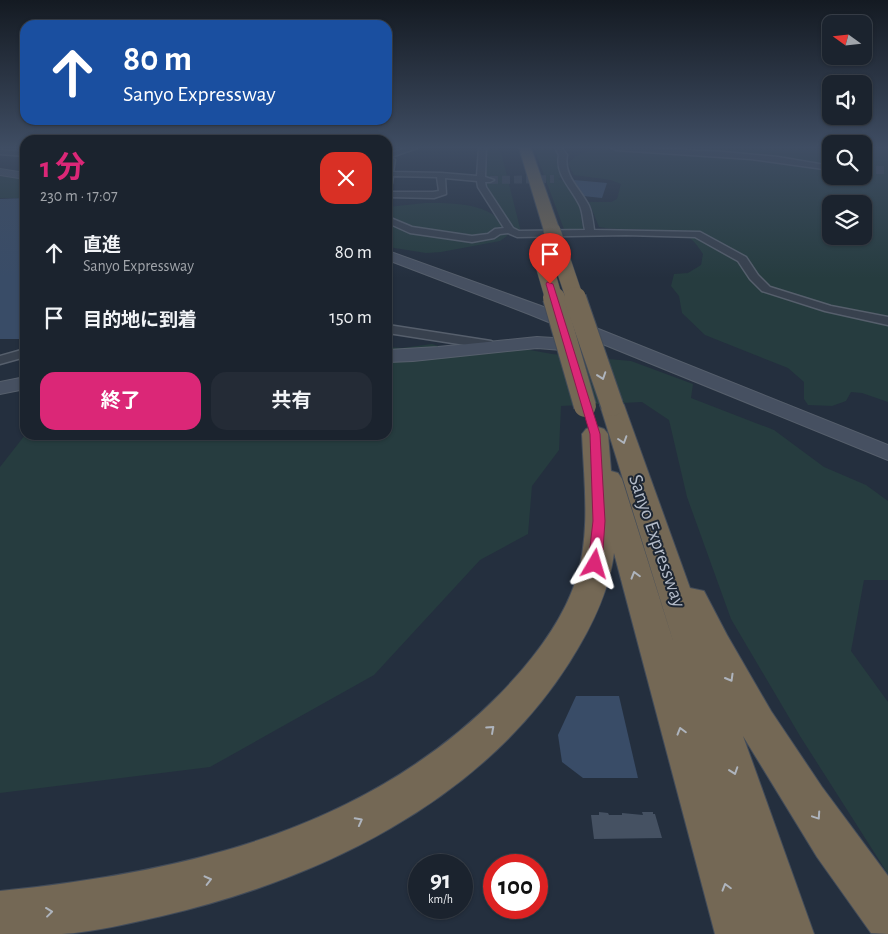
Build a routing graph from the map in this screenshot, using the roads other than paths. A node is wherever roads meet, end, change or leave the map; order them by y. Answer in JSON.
{"nodes":[{"id":1,"x":443,"y":192,"type":"edge"},
{"id":2,"x":486,"y":192,"type":"edge"},
{"id":3,"x":537,"y":192,"type":"edge"},
{"id":4,"x":573,"y":192,"type":"edge"},
{"id":5,"x":392,"y":195,"type":"edge"},
{"id":6,"x":392,"y":222,"type":"edge"},
{"id":7,"x":510,"y":230,"type":"junction"},
{"id":8,"x":590,"y":233,"type":"junction"},
{"id":9,"x":392,"y":256,"type":"edge"},
{"id":10,"x":888,"y":321,"type":"edge"},
{"id":11,"x":392,"y":330,"type":"edge"},
{"id":12,"x":491,"y":345,"type":"junction"},
{"id":13,"x":637,"y":352,"type":"junction"},
{"id":14,"x":20,"y":354,"type":"edge"},
{"id":15,"x":392,"y":356,"type":"edge"},
{"id":16,"x":0,"y":360,"type":"edge"},
{"id":17,"x":20,"y":384,"type":"edge"},
{"id":18,"x":0,"y":388,"type":"edge"},
{"id":19,"x":597,"y":415,"type":"junction"},
{"id":20,"x":888,"y":453,"type":"edge"},
{"id":21,"x":635,"y":476,"type":"junction"},
{"id":22,"x":875,"y":899,"type":"edge"},
{"id":23,"x":0,"y":916,"type":"edge"},
{"id":24,"x":740,"y":934,"type":"edge"},
{"id":25,"x":789,"y":934,"type":"edge"}],
"edges":[{"from":1,"to":5,"type":"street"},
{"from":2,"to":7,"type":"street"},
{"from":3,"to":19,"type":"highway","name":"Sanyo Expressway","bridge":true},
{"from":4,"to":8,"type":"street"},
{"from":6,"to":7,"type":"street"},
{"from":7,"to":8,"type":"street"},
{"from":8,"to":10,"type":"street"},
{"from":9,"to":13,"type":"street"},
{"from":11,"to":12,"type":"street"},
{"from":12,"to":13,"type":"street"},
{"from":12,"to":15,"type":"street"},
{"from":13,"to":20,"type":"street"},
{"from":14,"to":16,"type":"street"},
{"from":17,"to":18,"type":"street"},
{"from":19,"to":21,"type":"highway","name":"Sanyo Expressway","one_way":true},
{"from":23,"to":19,"type":"highway","one_way":true},
{"from":24,"to":19,"type":"highway","name":"Sanyo Expressway","one_way":true},
{"from":21,"to":22,"type":"highway","one_way":true},
{"from":21,"to":25,"type":"highway","name":"Sanyo Expressway","one_way":true}]}
